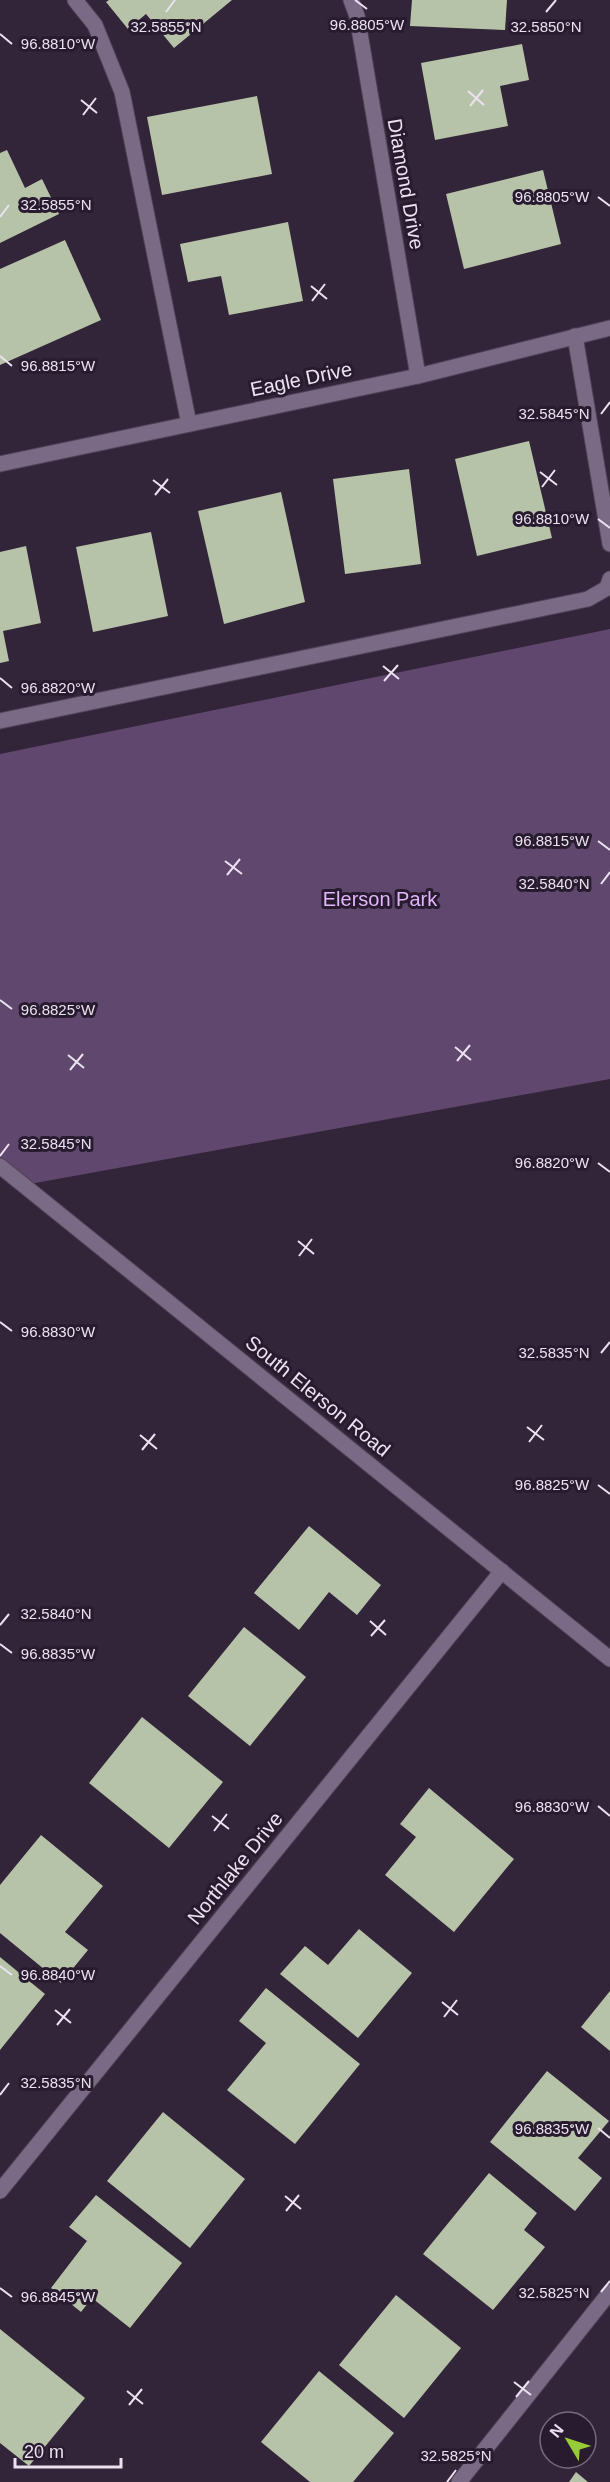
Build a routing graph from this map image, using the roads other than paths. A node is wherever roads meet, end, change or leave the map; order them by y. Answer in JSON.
{"nodes":[{"id":1,"x":75,"y":0,"type":"edge"},
{"id":2,"x":351,"y":0,"type":"edge"},
{"id":3,"x":610,"y":328,"type":"edge"},
{"id":4,"x":575,"y":336,"type":"junction"},
{"id":5,"x":418,"y":376,"type":"junction"},
{"id":6,"x":189,"y":424,"type":"junction"},
{"id":7,"x":0,"y":464,"type":"edge"},
{"id":8,"x":610,"y":544,"type":"edge"},
{"id":9,"x":610,"y":579,"type":"edge"},
{"id":10,"x":0,"y":721,"type":"edge"},
{"id":11,"x":0,"y":1166,"type":"edge"},
{"id":12,"x":502,"y":1571,"type":"junction"},
{"id":13,"x":610,"y":1659,"type":"edge"},
{"id":14,"x":0,"y":2191,"type":"edge"},
{"id":15,"x":610,"y":2292,"type":"edge"},
{"id":16,"x":459,"y":2482,"type":"edge"}],
"edges":[{"from":1,"to":6,"type":"street"},
{"from":2,"to":5,"type":"street","name":"Diamond Drive"},
{"from":3,"to":4,"type":"street","name":"Eagle Drive"},
{"from":4,"to":5,"type":"street","name":"Eagle Drive"},
{"from":4,"to":8,"type":"street"},
{"from":5,"to":6,"type":"street","name":"Eagle Drive"},
{"from":6,"to":7,"type":"street","name":"Eagle Drive"},
{"from":9,"to":10,"type":"street"},
{"from":11,"to":12,"type":"street","name":"South Elerson Road"},
{"from":12,"to":13,"type":"street","name":"South Elerson Road"},
{"from":12,"to":14,"type":"street","name":"Northlake Drive"},
{"from":15,"to":16,"type":"street"}]}
